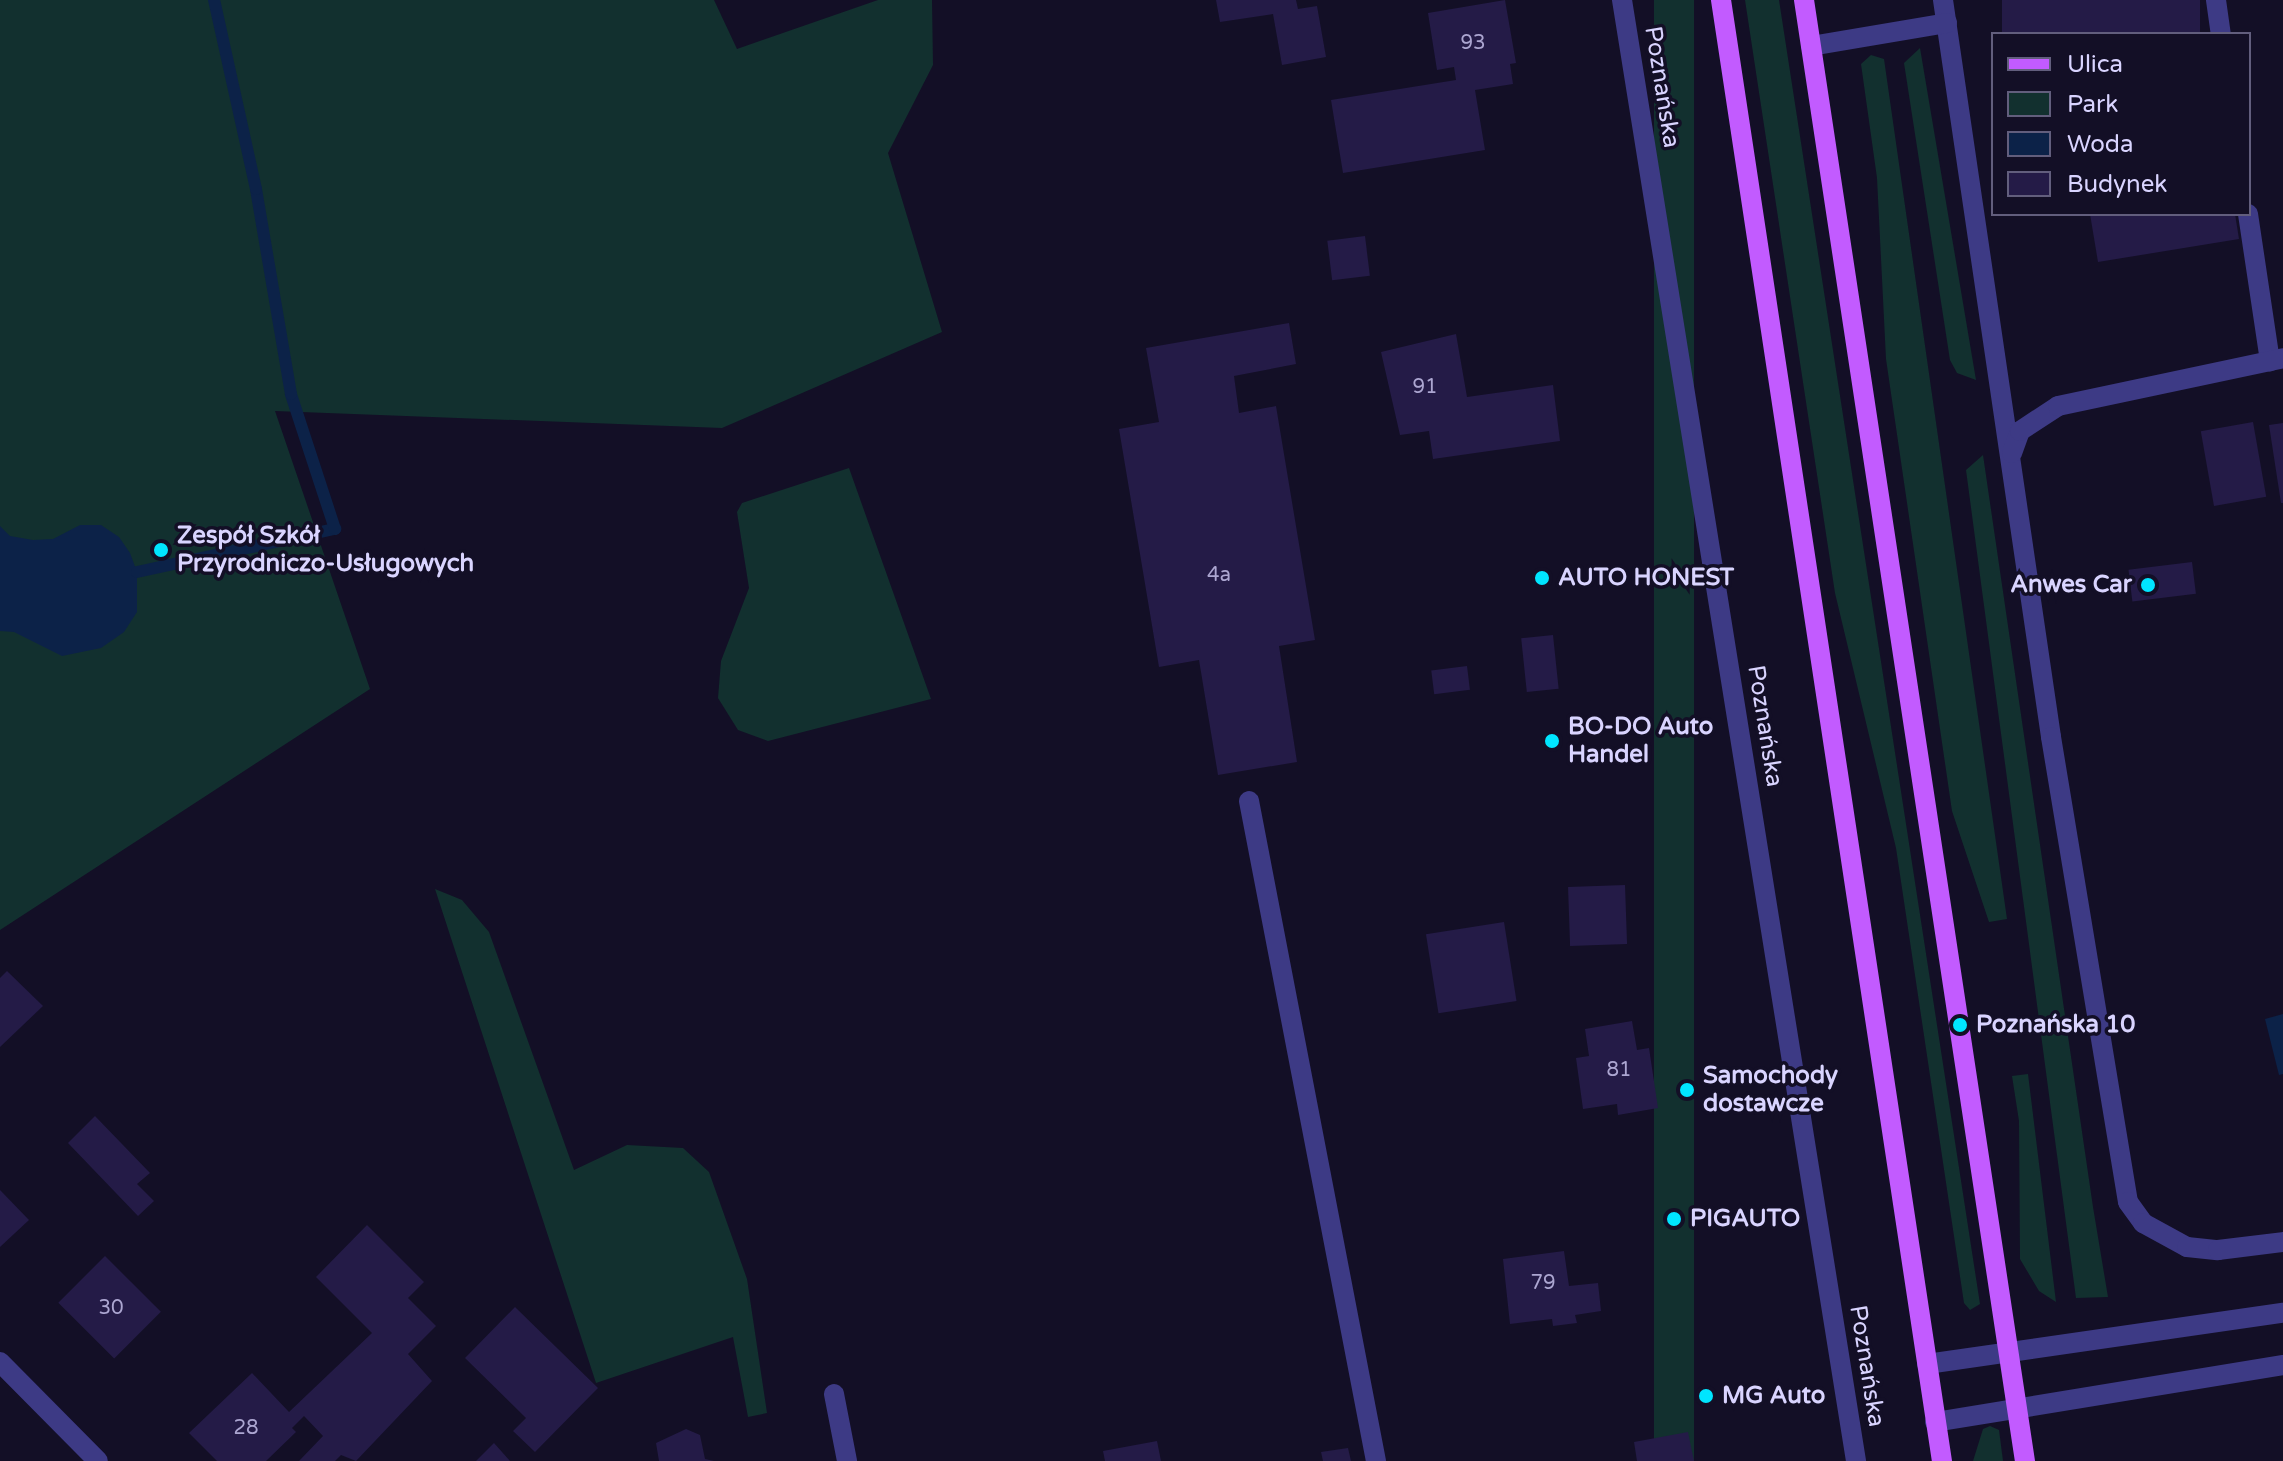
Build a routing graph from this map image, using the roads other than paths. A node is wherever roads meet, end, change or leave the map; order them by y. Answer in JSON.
{"nodes":[{"id":1,"x":1622,"y":0,"type":"edge"},
{"id":2,"x":1721,"y":0,"type":"edge"},
{"id":3,"x":1804,"y":0,"type":"edge"},
{"id":4,"x":1943,"y":0,"type":"edge"},
{"id":5,"x":2216,"y":0,"type":"edge"},
{"id":6,"x":1947,"y":23,"type":"junction"},
{"id":7,"x":2221,"y":32,"type":"edge"},
{"id":8,"x":1811,"y":46,"type":"junction"},
{"id":9,"x":2248,"y":216,"type":"edge"},
{"id":10,"x":2276,"y":359,"type":"edge"},
{"id":11,"x":2012,"y":453,"type":"junction"},
{"id":12,"x":1249,"y":801,"type":"dead end"},
{"id":13,"x":2283,"y":1242,"type":"edge"},
{"id":14,"x":2283,"y":1313,"type":"edge"},
{"id":15,"x":2009,"y":1350,"type":"junction"},
{"id":16,"x":0,"y":1362,"type":"edge"},
{"id":17,"x":1927,"y":1364,"type":"junction"},
{"id":18,"x":2283,"y":1365,"type":"edge"},
{"id":19,"x":834,"y":1394,"type":"dead end"},
{"id":20,"x":2017,"y":1406,"type":"junction"},
{"id":21,"x":1935,"y":1422,"type":"junction"},
{"id":22,"x":98,"y":1461,"type":"edge"},
{"id":23,"x":847,"y":1461,"type":"edge"},
{"id":24,"x":1376,"y":1461,"type":"edge"},
{"id":25,"x":1856,"y":1461,"type":"edge"},
{"id":26,"x":1942,"y":1461,"type":"edge"},
{"id":27,"x":2025,"y":1461,"type":"edge"}],
"edges":[{"from":1,"to":25,"type":"street","name":"Poznańska"},
{"from":2,"to":17,"type":"main road"},
{"from":3,"to":8,"type":"main road"},
{"from":4,"to":6,"type":"street"},
{"from":5,"to":7,"type":"street"},
{"from":6,"to":8,"type":"street"},
{"from":6,"to":11,"type":"street"},
{"from":8,"to":15,"type":"main road"},
{"from":9,"to":10,"type":"street"},
{"from":10,"to":11,"type":"street"},
{"from":11,"to":13,"type":"street"},
{"from":12,"to":24,"type":"street"},
{"from":14,"to":15,"type":"street"},
{"from":15,"to":17,"type":"street"},
{"from":15,"to":20,"type":"main road"},
{"from":16,"to":22,"type":"street"},
{"from":17,"to":21,"type":"main road"},
{"from":18,"to":20,"type":"street"},
{"from":19,"to":23,"type":"street"},
{"from":20,"to":21,"type":"street"},
{"from":20,"to":27,"type":"main road"},
{"from":21,"to":26,"type":"main road"}]}
